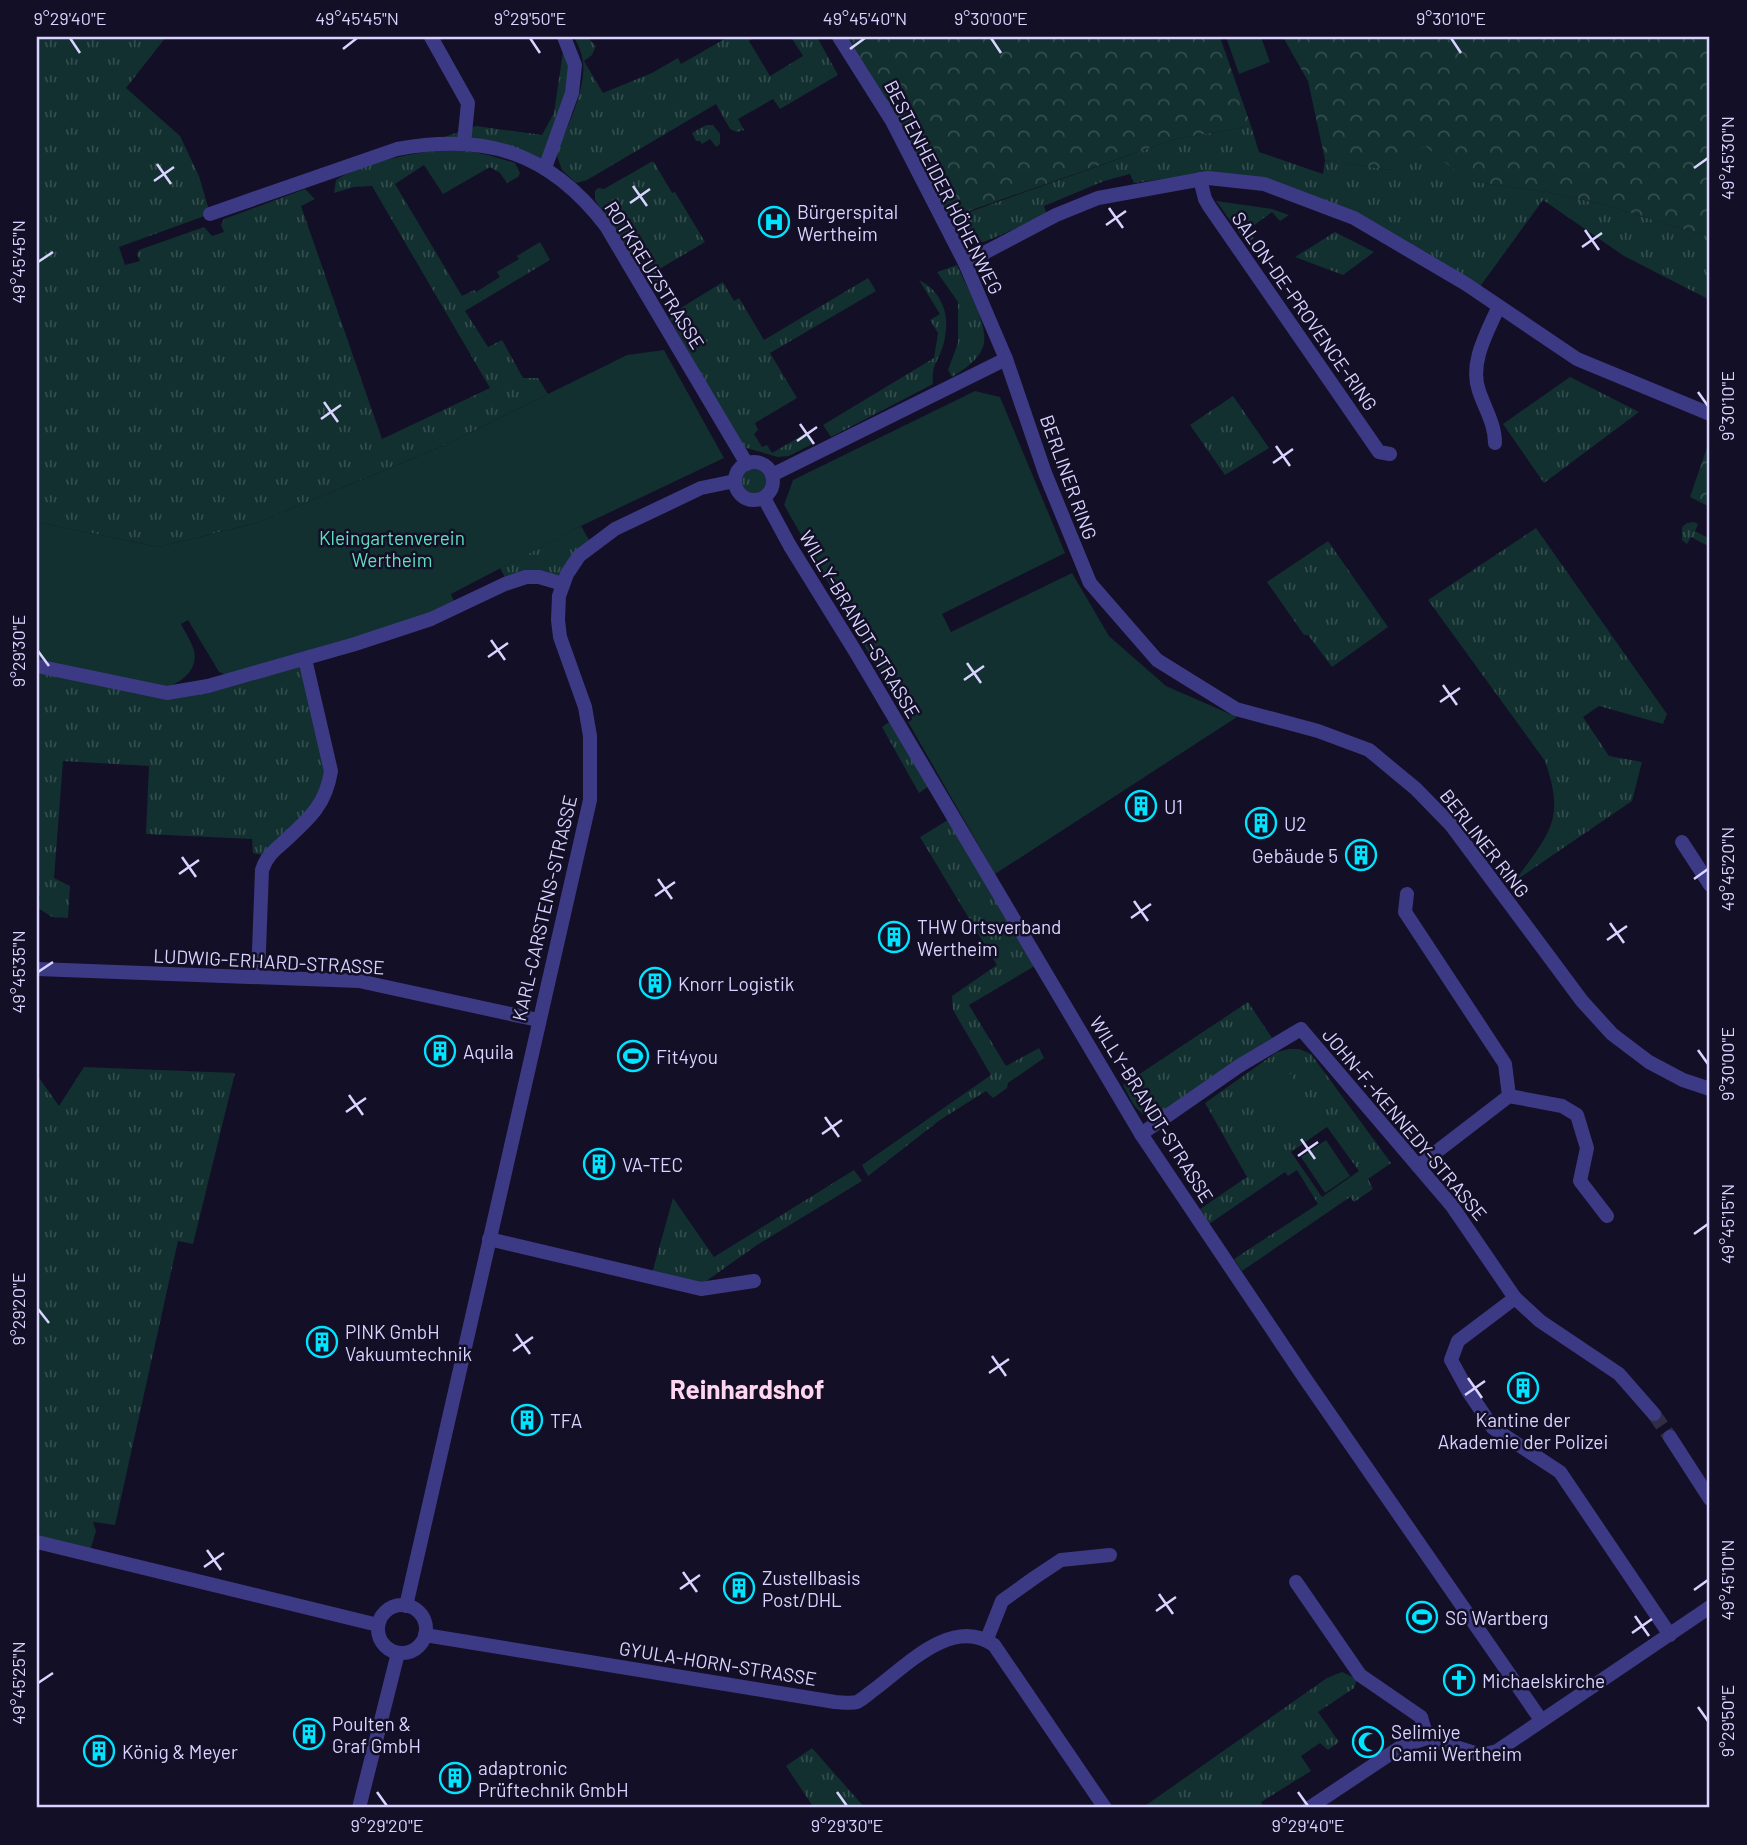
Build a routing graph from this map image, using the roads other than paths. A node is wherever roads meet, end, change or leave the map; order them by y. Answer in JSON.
{"nodes":[{"id":1,"x":431,"y":37,"type":"edge"},
{"id":2,"x":564,"y":37,"type":"edge"},
{"id":3,"x":839,"y":37,"type":"edge"},
{"id":4,"x":464,"y":143,"type":"junction"},
{"id":5,"x":545,"y":168,"type":"junction"},
{"id":6,"x":1200,"y":179,"type":"junction"},
{"id":7,"x":210,"y":214,"type":"dead end"},
{"id":8,"x":965,"y":263,"type":"junction"},
{"id":9,"x":1498,"y":308,"type":"junction"},
{"id":10,"x":1006,"y":359,"type":"junction"},
{"id":11,"x":1710,"y":414,"type":"edge"},
{"id":12,"x":1495,"y":443,"type":"dead end"},
{"id":13,"x":1390,"y":454,"type":"dead end"},
{"id":14,"x":747,"y":464,"type":"junction"},
{"id":15,"x":772,"y":475,"type":"junction"},
{"id":16,"x":735,"y":481,"type":"junction"},
{"id":17,"x":764,"y":498,"type":"junction"},
{"id":18,"x":563,"y":584,"type":"junction"},
{"id":19,"x":305,"y":659,"type":"junction"},
{"id":20,"x":37,"y":666,"type":"edge"},
{"id":21,"x":1682,"y":842,"type":"dead end"},
{"id":22,"x":1710,"y":885,"type":"edge"},
{"id":23,"x":1407,"y":894,"type":"dead end"},
{"id":24,"x":37,"y":969,"type":"edge"},
{"id":25,"x":258,"y":977,"type":"junction"},
{"id":26,"x":538,"y":1020,"type":"junction"},
{"id":27,"x":1710,"y":1089,"type":"edge"},
{"id":28,"x":1509,"y":1097,"type":"junction"},
{"id":29,"x":1141,"y":1134,"type":"junction"},
{"id":30,"x":1418,"y":1166,"type":"junction"},
{"id":31,"x":1606,"y":1216,"type":"dead end"},
{"id":32,"x":489,"y":1239,"type":"junction"},
{"id":33,"x":754,"y":1281,"type":"dead end"},
{"id":34,"x":1516,"y":1298,"type":"junction"},
{"id":35,"x":1654,"y":1414,"type":"tunnel mouth"},
{"id":36,"x":1670,"y":1437,"type":"tunnel mouth"},
{"id":37,"x":1710,"y":1499,"type":"edge"},
{"id":38,"x":37,"y":1542,"type":"edge"},
{"id":39,"x":1110,"y":1555,"type":"dead end"},
{"id":40,"x":1296,"y":1582,"type":"dead end"},
{"id":41,"x":406,"y":1606,"type":"junction"},
{"id":42,"x":1710,"y":1607,"type":"edge"},
{"id":43,"x":378,"y":1626,"type":"junction"},
{"id":44,"x":425,"y":1635,"type":"junction"},
{"id":45,"x":1670,"y":1635,"type":"junction"},
{"id":46,"x":986,"y":1639,"type":"junction"},
{"id":47,"x":398,"y":1653,"type":"junction"},
{"id":48,"x":1541,"y":1720,"type":"junction"},
{"id":49,"x":1427,"y":1738,"type":"junction"},
{"id":50,"x":359,"y":1808,"type":"edge"},
{"id":51,"x":1105,"y":1808,"type":"edge"},
{"id":52,"x":1309,"y":1808,"type":"edge"}],
"edges":[{"from":1,"to":4,"type":"street"},
{"from":2,"to":5,"type":"street"},
{"from":3,"to":8,"type":"street","name":"BESTENHEIDER HÖHENWEG"},
{"from":4,"to":5,"type":"street","name":"ROTKREUZSTRASSE"},
{"from":4,"to":7,"type":"street","name":"ROTKREUZSTRASSE"},
{"from":5,"to":14,"type":"street","name":"ROTKREUZSTRASSE"},
{"from":6,"to":8,"type":"street","name":"SALON-DE-PROVENCE-RING"},
{"from":6,"to":9,"type":"street","name":"SALON-DE-PROVENCE-RING"},
{"from":6,"to":13,"type":"street","name":"SALON-DE-PROVENCE-RING"},
{"from":8,"to":10,"type":"street","name":"BESTENHEIDER HÖHENWEG"},
{"from":9,"to":11,"type":"street","name":"SALON-DE-PROVENCE-RING"},
{"from":9,"to":12,"type":"street"},
{"from":10,"to":15,"type":"street"},
{"from":10,"to":27,"type":"street","name":"BERLINER RING"},
{"from":14,"to":15,"type":"street"},
{"from":14,"to":16,"type":"street"},
{"from":15,"to":17,"type":"street"},
{"from":16,"to":17,"type":"street"},
{"from":16,"to":18,"type":"street","name":"KARL-CARSTENS-STRASSE"},
{"from":17,"to":29,"type":"street","name":"WILLY-BRANDT-STRASSE"},
{"from":18,"to":19,"type":"street"},
{"from":18,"to":26,"type":"street","name":"KARL-CARSTENS-STRASSE"},
{"from":19,"to":20,"type":"street"},
{"from":19,"to":25,"type":"street"},
{"from":21,"to":22,"type":"street"},
{"from":23,"to":28,"type":"street"},
{"from":24,"to":25,"type":"street","name":"LUDWIG-ERHARD-STRASSE"},
{"from":25,"to":26,"type":"street","name":"LUDWIG-ERHARD-STRASSE"},
{"from":26,"to":32,"type":"street","name":"KARL-CARSTENS-STRASSE"},
{"from":28,"to":30,"type":"street"},
{"from":28,"to":31,"type":"street"},
{"from":29,"to":30,"type":"street","name":"JOHN-F.-KENNEDY-STRASSE"},
{"from":29,"to":48,"type":"street","name":"WILLY-BRANDT-STRASSE"},
{"from":30,"to":34,"type":"street","name":"JOHN-F.-KENNEDY-STRASSE"},
{"from":32,"to":33,"type":"street"},
{"from":32,"to":41,"type":"street","name":"KARL-CARSTENS-STRASSE"},
{"from":34,"to":35,"type":"street","name":"JOHN-F.-KENNEDY-STRASSE"},
{"from":34,"to":45,"type":"street"},
{"from":36,"to":37,"type":"street"},
{"from":38,"to":43,"type":"street"},
{"from":39,"to":46,"type":"street"},
{"from":40,"to":49,"type":"street"},
{"from":41,"to":43,"type":"street"},
{"from":41,"to":44,"type":"street"},
{"from":42,"to":45,"type":"street"},
{"from":43,"to":47,"type":"street"},
{"from":44,"to":46,"type":"street","name":"GYULA-HORN-STRASSE"},
{"from":44,"to":47,"type":"street"},
{"from":45,"to":48,"type":"street"},
{"from":46,"to":51,"type":"street"},
{"from":47,"to":50,"type":"street"},
{"from":48,"to":49,"type":"street"},
{"from":49,"to":52,"type":"street"}]}
